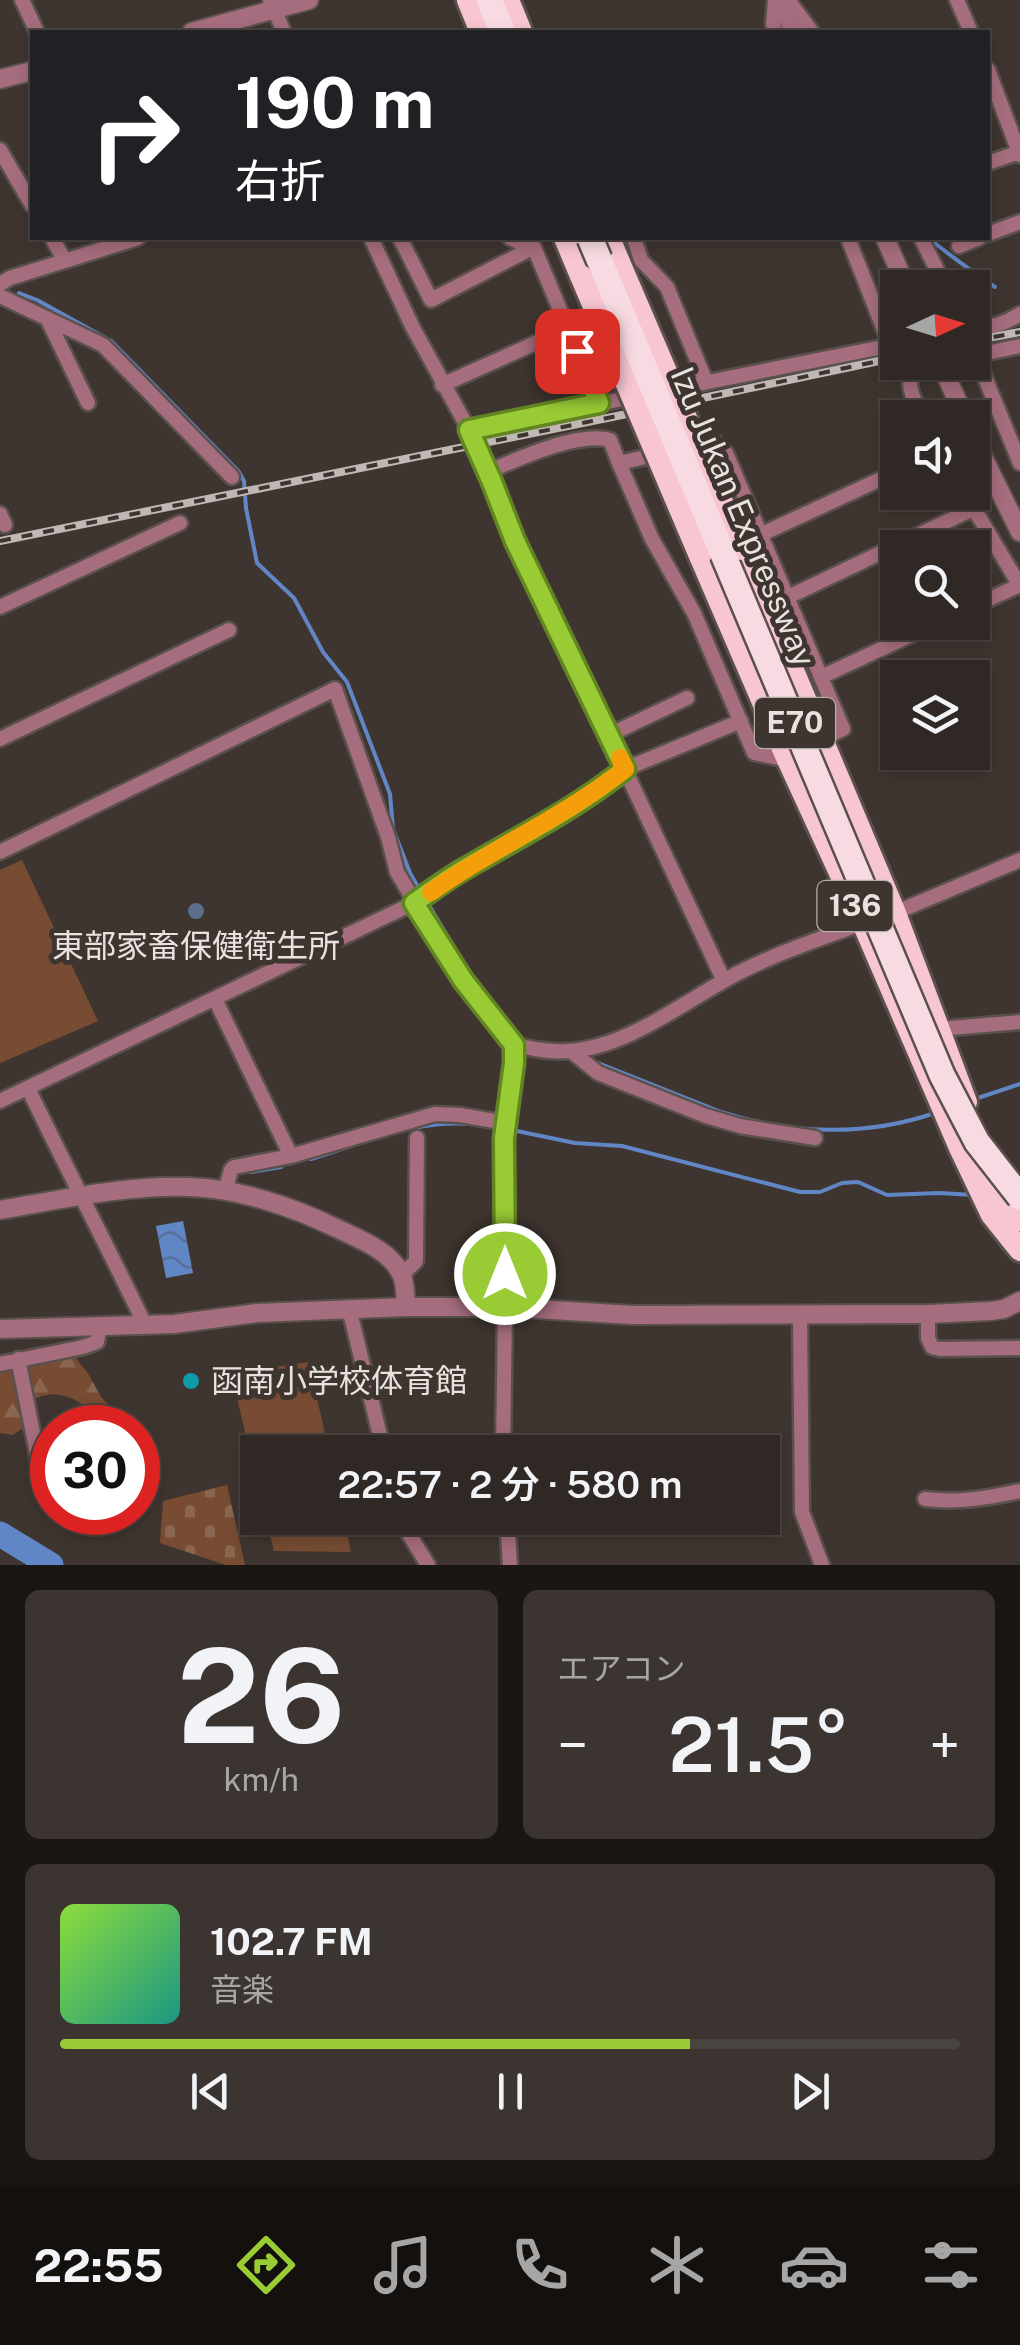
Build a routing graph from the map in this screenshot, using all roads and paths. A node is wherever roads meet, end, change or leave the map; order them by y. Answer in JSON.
{"nodes":[{"id":1,"x":22,"y":0,"type":"edge"},
{"id":2,"x":309,"y":0,"type":"edge"},
{"id":3,"x":468,"y":0,"type":"edge"},
{"id":4,"x":489,"y":0,"type":"edge"},
{"id":5,"x":508,"y":0,"type":"edge"},
{"id":6,"x":778,"y":0,"type":"edge"},
{"id":7,"x":788,"y":0,"type":"edge"},
{"id":8,"x":957,"y":0,"type":"edge"},
{"id":9,"x":272,"y":6,"type":"edge"},
{"id":10,"x":786,"y":29,"type":"edge"},
{"id":11,"x":37,"y":30,"type":"edge"},
{"id":12,"x":198,"y":30,"type":"edge"},
{"id":13,"x":283,"y":30,"type":"edge"},
{"id":14,"x":480,"y":30,"type":"edge"},
{"id":15,"x":502,"y":30,"type":"edge"},
{"id":16,"x":520,"y":30,"type":"edge"},
{"id":17,"x":810,"y":30,"type":"edge"},
{"id":18,"x":970,"y":30,"type":"edge"},
{"id":19,"x":30,"y":72,"type":"edge"},
{"id":20,"x":990,"y":75,"type":"edge"},
{"id":21,"x":0,"y":79,"type":"edge"},
{"id":22,"x":0,"y":150,"type":"edge"},
{"id":23,"x":1019,"y":153,"type":"edge"},
{"id":24,"x":990,"y":162,"type":"edge"},
{"id":25,"x":30,"y":202,"type":"edge"},
{"id":26,"x":1020,"y":222,"type":"edge"},
{"id":27,"x":990,"y":233,"type":"edge"},
{"id":28,"x":53,"y":240,"type":"edge"},
{"id":29,"x":132,"y":240,"type":"edge"},
{"id":30,"x":372,"y":240,"type":"edge"},
{"id":31,"x":401,"y":240,"type":"edge"},
{"id":32,"x":567,"y":240,"type":"edge"},
{"id":33,"x":591,"y":240,"type":"edge"},
{"id":34,"x":609,"y":240,"type":"edge"},
{"id":35,"x":635,"y":240,"type":"edge"},
{"id":36,"x":849,"y":240,"type":"edge"},
{"id":37,"x":886,"y":240,"type":"edge"},
{"id":38,"x":922,"y":240,"type":"edge"},
{"id":39,"x":974,"y":240,"type":"edge"},
{"id":40,"x":532,"y":242,"type":"edge"},
{"id":41,"x":958,"y":246,"type":"dead end"},
{"id":42,"x":65,"y":261,"type":"junction"},
{"id":43,"x":899,"y":270,"type":"edge"},
{"id":44,"x":937,"y":270,"type":"edge"},
{"id":45,"x":0,"y":284,"type":"edge"},
{"id":46,"x":0,"y":296,"type":"edge"},
{"id":47,"x":880,"y":312,"type":"edge"},
{"id":48,"x":1020,"y":314,"type":"edge"},
{"id":49,"x":47,"y":318,"type":"junction"},
{"id":50,"x":990,"y":327,"type":"edge"},
{"id":51,"x":540,"y":341,"type":"dead end"},
{"id":52,"x":1020,"y":346,"type":"edge"},
{"id":53,"x":880,"y":347,"type":"edge"},
{"id":54,"x":990,"y":353,"type":"edge"},
{"id":55,"x":984,"y":380,"type":"edge"},
{"id":56,"x":706,"y":382,"type":"junction"},
{"id":57,"x":442,"y":385,"type":"junction"},
{"id":58,"x":88,"y":403,"type":"dead end"},
{"id":59,"x":599,"y":403,"type":"junction"},
{"id":60,"x":469,"y":430,"type":"junction"},
{"id":61,"x":619,"y":463,"type":"junction"},
{"id":62,"x":1020,"y":464,"type":"edge"},
{"id":63,"x":990,"y":471,"type":"edge"},
{"id":64,"x":487,"y":472,"type":"junction"},
{"id":65,"x":232,"y":477,"type":"dead end"},
{"id":66,"x":880,"y":480,"type":"edge"},
{"id":67,"x":970,"y":510,"type":"edge"},
{"id":68,"x":973,"y":510,"type":"edge"},
{"id":69,"x":180,"y":522,"type":"dead end"},
{"id":70,"x":1020,"y":532,"type":"edge"},
{"id":71,"x":762,"y":534,"type":"junction"},
{"id":72,"x":992,"y":541,"type":"joint"},
{"id":73,"x":1020,"y":586,"type":"edge"},
{"id":74,"x":788,"y":596,"type":"junction"},
{"id":75,"x":990,"y":599,"type":"edge"},
{"id":76,"x":0,"y":608,"type":"edge"},
{"id":77,"x":229,"y":630,"type":"dead end"},
{"id":78,"x":900,"y":640,"type":"edge"},
{"id":79,"x":821,"y":677,"type":"junction"},
{"id":80,"x":687,"y":698,"type":"dead end"},
{"id":81,"x":740,"y":721,"type":"junction"},
{"id":82,"x":609,"y":735,"type":"junction"},
{"id":83,"x":0,"y":739,"type":"edge"},
{"id":84,"x":822,"y":739,"type":"junction"},
{"id":85,"x":788,"y":760,"type":"junction"},
{"id":86,"x":625,"y":769,"type":"junction"},
{"id":87,"x":0,"y":852,"type":"edge"},
{"id":88,"x":1020,"y":860,"type":"edge"},
{"id":89,"x":414,"y":903,"type":"junction"},
{"id":90,"x":895,"y":912,"type":"junction"},
{"id":91,"x":863,"y":923,"type":"junction"},
{"id":92,"x":724,"y":981,"type":"junction"},
{"id":93,"x":215,"y":1000,"type":"junction"},
{"id":94,"x":1020,"y":1022,"type":"edge"},
{"id":95,"x":939,"y":1029,"type":"junction"},
{"id":96,"x":514,"y":1045,"type":"junction"},
{"id":97,"x":571,"y":1052,"type":"junction"},
{"id":98,"x":28,"y":1088,"type":"junction"},
{"id":99,"x":0,"y":1101,"type":"edge"},
{"id":100,"x":506,"y":1123,"type":"junction"},
{"id":101,"x":418,"y":1138,"type":"dead end"},
{"id":102,"x":815,"y":1138,"type":"dead end"},
{"id":103,"x":291,"y":1156,"type":"junction"},
{"id":104,"x":225,"y":1192,"type":"junction"},
{"id":105,"x":79,"y":1196,"type":"junction"},
{"id":106,"x":1020,"y":1197,"type":"edge"},
{"id":107,"x":0,"y":1210,"type":"edge"},
{"id":108,"x":1020,"y":1220,"type":"edge"},
{"id":109,"x":1020,"y":1250,"type":"edge"},
{"id":110,"x":402,"y":1275,"type":"junction"},
{"id":111,"x":1020,"y":1301,"type":"edge"},
{"id":112,"x":406,"y":1306,"type":"junction"},
{"id":113,"x":506,"y":1307,"type":"junction"},
{"id":114,"x":349,"y":1308,"type":"junction"},
{"id":115,"x":928,"y":1314,"type":"junction"},
{"id":116,"x":800,"y":1315,"type":"junction"},
{"id":117,"x":145,"y":1325,"type":"junction"},
{"id":118,"x":100,"y":1326,"type":"junction"},
{"id":119,"x":0,"y":1329,"type":"edge"},
{"id":120,"x":1020,"y":1348,"type":"edge"},
{"id":121,"x":18,"y":1359,"type":"junction"},
{"id":122,"x":0,"y":1364,"type":"edge"},
{"id":123,"x":30,"y":1418,"type":"edge"},
{"id":124,"x":380,"y":1435,"type":"edge"},
{"id":125,"x":503,"y":1435,"type":"edge"},
{"id":126,"x":1020,"y":1491,"type":"edge"},
{"id":127,"x":925,"y":1499,"type":"dead end"},
{"id":128,"x":409,"y":1535,"type":"edge"},
{"id":129,"x":508,"y":1535,"type":"edge"},
{"id":130,"x":428,"y":1565,"type":"edge"},
{"id":131,"x":510,"y":1565,"type":"edge"},
{"id":132,"x":822,"y":1565,"type":"edge"}],
"edges":[{"from":1,"to":11,"type":"street"},
{"from":2,"to":9,"type":"street"},
{"from":3,"to":14,"type":"highway"},
{"from":4,"to":15,"type":"highway"},
{"from":5,"to":16,"type":"highway"},
{"from":6,"to":10,"type":"street"},
{"from":7,"to":17,"type":"street"},
{"from":8,"to":18,"type":"street"},
{"from":9,"to":12,"type":"street"},
{"from":9,"to":13,"type":"street"},
{"from":19,"to":21,"type":"street"},
{"from":20,"to":23,"type":"street"},
{"from":22,"to":25,"type":"street"},
{"from":23,"to":24,"type":"street"},
{"from":26,"to":27,"type":"street"},
{"from":28,"to":42,"type":"street"},
{"from":29,"to":42,"type":"street"},
{"from":30,"to":57,"type":"street"},
{"from":31,"to":40,"type":"street"},
{"from":32,"to":85,"type":"highway","number":"136","bridge":true},
{"from":33,"to":106,"type":"highway","name":"Izu Jukan Expressway","number":"E70","bridge":true},
{"from":34,"to":84,"type":"highway","number":"136","bridge":true},
{"from":35,"to":56,"type":"street"},
{"from":36,"to":47,"type":"street"},
{"from":37,"to":43,"type":"street"},
{"from":38,"to":44,"type":"street"},
{"from":39,"to":41,"type":"street"},
{"from":40,"to":59,"type":"street"},
{"from":42,"to":45,"type":"street"},
{"from":46,"to":49,"type":"street"},
{"from":48,"to":50,"type":"street"},
{"from":49,"to":58,"type":"street"},
{"from":49,"to":65,"type":"street"},
{"from":51,"to":57,"type":"street"},
{"from":52,"to":54,"type":"street"},
{"from":53,"to":56,"type":"street"},
{"from":55,"to":62,"type":"street"},
{"from":56,"to":59,"type":"street"},
{"from":57,"to":60,"type":"street"},
{"from":59,"to":60,"type":"street"},
{"from":60,"to":64,"type":"street"},
{"from":61,"to":64,"type":"street"},
{"from":61,"to":71,"type":"street"},
{"from":61,"to":81,"type":"street"},
{"from":63,"to":70,"type":"street"},
{"from":64,"to":82,"type":"street"},
{"from":66,"to":71,"type":"street"},
{"from":67,"to":74,"type":"street"},
{"from":68,"to":72,"type":"street"},
{"from":69,"to":76,"type":"street"},
{"from":71,"to":74,"type":"street"},
{"from":72,"to":73,"type":"street"},
{"from":73,"to":75,"type":"street"},
{"from":74,"to":79,"type":"street"},
{"from":77,"to":83,"type":"street"},
{"from":78,"to":79,"type":"street"},
{"from":79,"to":84,"type":"street"},
{"from":80,"to":82,"type":"street"},
{"from":81,"to":85,"type":"street"},
{"from":81,"to":86,"type":"street"},
{"from":82,"to":86,"type":"street"},
{"from":84,"to":90,"type":"highway","number":"136"},
{"from":85,"to":91,"type":"highway","number":"136"},
{"from":86,"to":89,"type":"street"},
{"from":86,"to":92,"type":"street"},
{"from":87,"to":89,"type":"street"},
{"from":88,"to":90,"type":"street"},
{"from":89,"to":93,"type":"street"},
{"from":89,"to":96,"type":"street"},
{"from":90,"to":91,"type":"street"},
{"from":90,"to":95,"type":"highway","number":"136"},
{"from":91,"to":92,"type":"street"},
{"from":91,"to":109,"type":"highway","number":"136"},
{"from":92,"to":97,"type":"street"},
{"from":93,"to":98,"type":"street"},
{"from":93,"to":103,"type":"street"},
{"from":94,"to":95,"type":"street"},
{"from":95,"to":108,"type":"highway","number":"136"},
{"from":96,"to":97,"type":"street"},
{"from":96,"to":100,"type":"street"},
{"from":97,"to":102,"type":"street"},
{"from":98,"to":99,"type":"street"},
{"from":98,"to":105,"type":"street"},
{"from":100,"to":103,"type":"street"},
{"from":100,"to":113,"type":"street"},
{"from":101,"to":110,"type":"street"},
{"from":103,"to":104,"type":"street"},
{"from":104,"to":105,"type":"street"},
{"from":104,"to":110,"type":"street"},
{"from":105,"to":107,"type":"street"},
{"from":105,"to":117,"type":"street"},
{"from":110,"to":112,"type":"street"},
{"from":111,"to":115,"type":"street"},
{"from":112,"to":113,"type":"street"},
{"from":112,"to":114,"type":"street"},
{"from":113,"to":116,"type":"street"},
{"from":113,"to":125,"type":"street"},
{"from":114,"to":117,"type":"street"},
{"from":114,"to":124,"type":"street"},
{"from":115,"to":116,"type":"street"},
{"from":115,"to":120,"type":"street"},
{"from":116,"to":132,"type":"street"},
{"from":117,"to":118,"type":"street"},
{"from":118,"to":119,"type":"street"},
{"from":118,"to":121,"type":"street"},
{"from":121,"to":122,"type":"street"},
{"from":121,"to":123,"type":"street"},
{"from":126,"to":127,"type":"street"},
{"from":128,"to":130,"type":"street"},
{"from":129,"to":131,"type":"street"}]}
